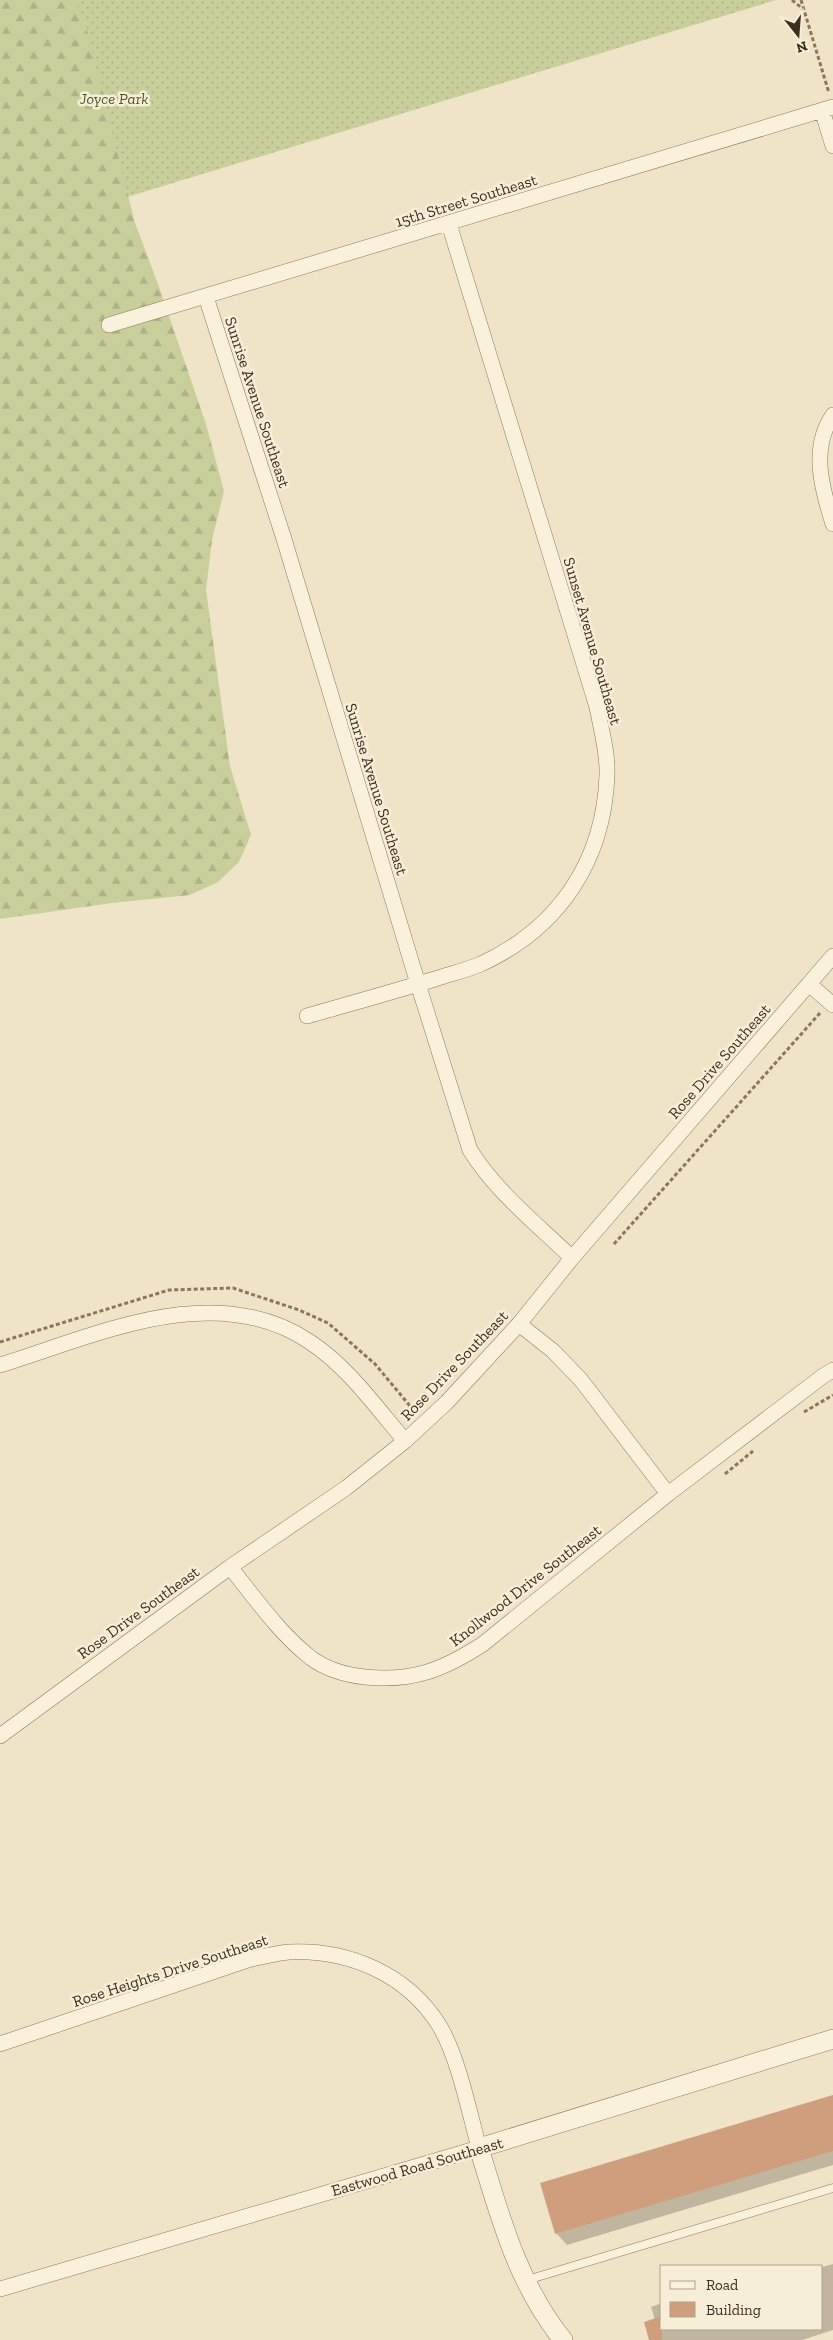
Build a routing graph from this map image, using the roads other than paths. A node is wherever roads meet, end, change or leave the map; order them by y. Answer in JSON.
{"nodes":[{"id":1,"x":828,"y":105,"type":"edge"},
{"id":2,"x":833,"y":146,"type":"edge"},
{"id":3,"x":449,"y":224,"type":"junction"},
{"id":4,"x":206,"y":297,"type":"junction"},
{"id":5,"x":109,"y":325,"type":"dead end"},
{"id":6,"x":833,"y":416,"type":"edge"},
{"id":7,"x":833,"y":524,"type":"edge"},
{"id":8,"x":833,"y":956,"type":"edge"},
{"id":9,"x":418,"y":984,"type":"junction"},
{"id":10,"x":809,"y":984,"type":"junction"},
{"id":11,"x":831,"y":1003,"type":"edge"},
{"id":12,"x":306,"y":1016,"type":"dead end"},
{"id":13,"x":572,"y":1258,"type":"junction"},
{"id":14,"x":519,"y":1324,"type":"junction"},
{"id":15,"x":0,"y":1365,"type":"edge"},
{"id":16,"x":833,"y":1370,"type":"edge"},
{"id":17,"x":405,"y":1441,"type":"junction"},
{"id":18,"x":668,"y":1494,"type":"junction"},
{"id":19,"x":230,"y":1567,"type":"junction"},
{"id":20,"x":0,"y":1736,"type":"edge"},
{"id":21,"x":833,"y":2039,"type":"edge"},
{"id":22,"x":0,"y":2044,"type":"edge"},
{"id":23,"x":479,"y":2148,"type":"junction"},
{"id":24,"x":833,"y":2188,"type":"edge"},
{"id":25,"x":525,"y":2281,"type":"junction"},
{"id":26,"x":0,"y":2289,"type":"edge"},
{"id":27,"x":563,"y":2340,"type":"edge"}],
"edges":[{"from":1,"to":2,"type":"street"},
{"from":1,"to":3,"type":"street","name":"15th Street Southeast"},
{"from":3,"to":4,"type":"street","name":"15th Street Southeast"},
{"from":3,"to":9,"type":"street","name":"Sunset Avenue Southeast"},
{"from":4,"to":5,"type":"street","name":"15th Street Southeast"},
{"from":4,"to":9,"type":"street","name":"Sunrise Avenue Southeast"},
{"from":6,"to":7,"type":"street"},
{"from":8,"to":10,"type":"street","name":"Rose Drive Southeast"},
{"from":9,"to":12,"type":"street","name":"Sunset Avenue Southeast"},
{"from":9,"to":13,"type":"street","name":"Sunrise Avenue Southeast"},
{"from":10,"to":11,"type":"street"},
{"from":10,"to":13,"type":"street","name":"Rose Drive Southeast"},
{"from":13,"to":14,"type":"street","name":"Rose Drive Southeast"},
{"from":14,"to":17,"type":"street","name":"Rose Drive Southeast"},
{"from":14,"to":18,"type":"street"},
{"from":15,"to":17,"type":"street"},
{"from":16,"to":18,"type":"street","name":"Knollwood Drive Southeast"},
{"from":17,"to":19,"type":"street","name":"Rose Drive Southeast"},
{"from":18,"to":19,"type":"street","name":"Knollwood Drive Southeast"},
{"from":19,"to":20,"type":"street","name":"Rose Drive Southeast"},
{"from":21,"to":23,"type":"street","name":"Eastwood Road Southeast"},
{"from":22,"to":23,"type":"street","name":"Rose Heights Drive Southeast"},
{"from":23,"to":25,"type":"street"},
{"from":23,"to":26,"type":"street","name":"Eastwood Road Southeast"},
{"from":24,"to":25,"type":"lane"},
{"from":25,"to":27,"type":"street"}]}
